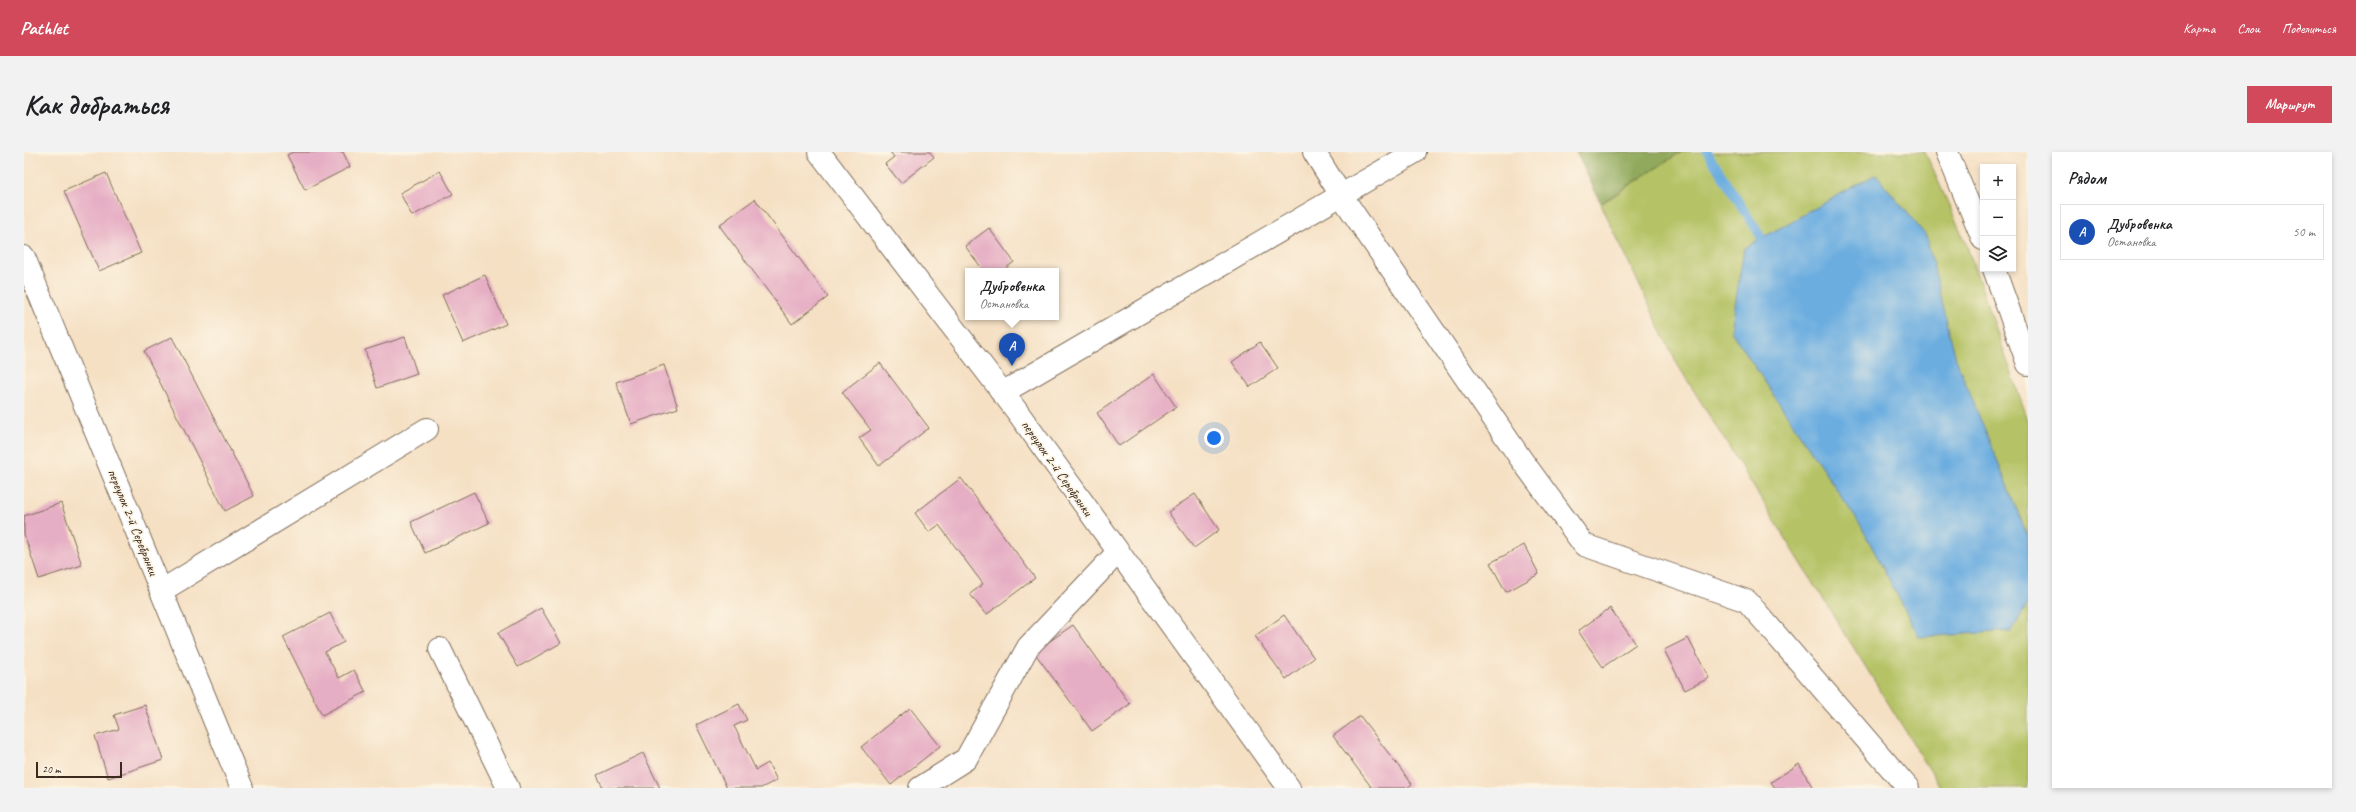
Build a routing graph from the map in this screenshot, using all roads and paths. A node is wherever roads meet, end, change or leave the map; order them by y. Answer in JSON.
{"nodes":[{"id":1,"x":819,"y":152,"type":"edge"},
{"id":2,"x":1314,"y":152,"type":"edge"},
{"id":3,"x":1415,"y":152,"type":"edge"},
{"id":4,"x":1946,"y":152,"type":"edge"},
{"id":5,"x":1341,"y":195,"type":"junction"},
{"id":6,"x":1982,"y":236,"type":"edge"},
{"id":7,"x":24,"y":257,"type":"edge"},
{"id":8,"x":1995,"y":272,"type":"edge"},
{"id":9,"x":2028,"y":364,"type":"edge"},
{"id":10,"x":1002,"y":392,"type":"junction"},
{"id":11,"x":427,"y":429,"type":"dead end"},
{"id":12,"x":1117,"y":553,"type":"junction"},
{"id":13,"x":161,"y":591,"type":"junction"},
{"id":14,"x":440,"y":649,"type":"dead end"},
{"id":15,"x":242,"y":788,"type":"edge"},
{"id":16,"x":508,"y":788,"type":"edge"},
{"id":17,"x":920,"y":788,"type":"edge"},
{"id":18,"x":1289,"y":788,"type":"edge"},
{"id":19,"x":1908,"y":788,"type":"edge"}],
"edges":[{"from":1,"to":10,"type":"street","name":"переулок 2-й Серебрянки"},
{"from":2,"to":5,"type":"street"},
{"from":3,"to":5,"type":"street"},
{"from":4,"to":6,"type":"street"},
{"from":5,"to":10,"type":"street"},
{"from":5,"to":19,"type":"street"},
{"from":7,"to":13,"type":"street","name":"переулок 2-й Серебрянки"},
{"from":8,"to":9,"type":"street"},
{"from":10,"to":12,"type":"street","name":"переулок 2-й Серебрянки"},
{"from":11,"to":13,"type":"street"},
{"from":12,"to":17,"type":"street"},
{"from":12,"to":18,"type":"street","name":"переулок 2-й Серебрянки"},
{"from":13,"to":15,"type":"street","name":"переулок 2-й Серебрянки"},
{"from":14,"to":16,"type":"street"}]}
